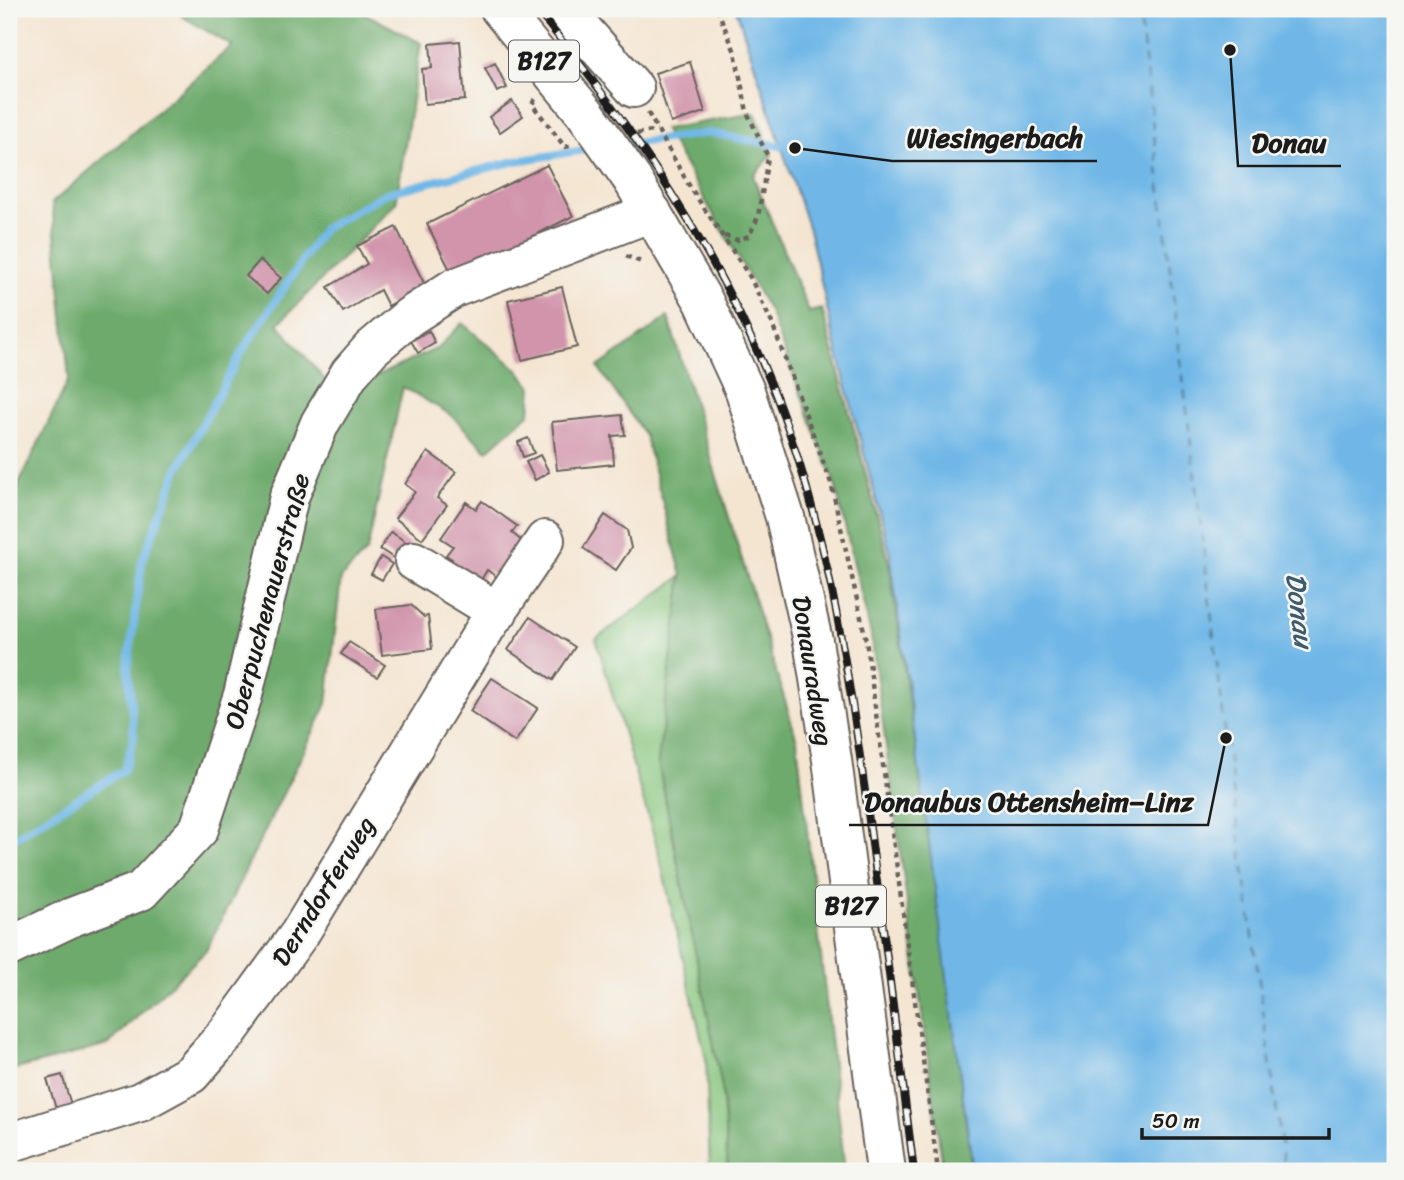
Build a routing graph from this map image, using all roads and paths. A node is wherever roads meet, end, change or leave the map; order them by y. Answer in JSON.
{"nodes":[{"id":1,"x":500,"y":9,"type":"edge"},
{"id":2,"x":564,"y":9,"type":"edge"},
{"id":3,"x":717,"y":9,"type":"edge"},
{"id":4,"x":634,"y":88,"type":"dead end"},
{"id":5,"x":532,"y":104,"type":"dead end"},
{"id":6,"x":657,"y":130,"type":"dead end"},
{"id":7,"x":565,"y":146,"type":"dead end"},
{"id":8,"x":652,"y":212,"type":"junction"},
{"id":9,"x":597,"y":233,"type":"junction"},
{"id":10,"x":721,"y":235,"type":"junction"},
{"id":11,"x":649,"y":266,"type":"dead end"},
{"id":12,"x":545,"y":540,"type":"dead end"},
{"id":13,"x":414,"y":561,"type":"dead end"},
{"id":14,"x":498,"y":612,"type":"junction"},
{"id":15,"x":9,"y":947,"type":"edge"},
{"id":16,"x":16,"y":1150,"type":"edge"},
{"id":17,"x":886,"y":1171,"type":"edge"},
{"id":18,"x":938,"y":1171,"type":"edge"}],
"edges":[{"from":1,"to":8,"type":"street","number":"B127","bridge":true},
{"from":2,"to":4,"type":"street"},
{"from":3,"to":10,"type":"path"},
{"from":5,"to":7,"type":"path"},
{"from":6,"to":10,"type":"path"},
{"from":8,"to":9,"type":"street","name":"Oberpuchenauerstraße"},
{"from":8,"to":17,"type":"street","number":"B127"},
{"from":9,"to":11,"type":"path"},
{"from":9,"to":15,"type":"street","name":"Oberpuchenauerstraße"},
{"from":10,"to":18,"type":"path"},
{"from":12,"to":14,"type":"street","name":"Derndorferweg"},
{"from":13,"to":14,"type":"street"},
{"from":14,"to":16,"type":"street","name":"Derndorferweg"}]}
